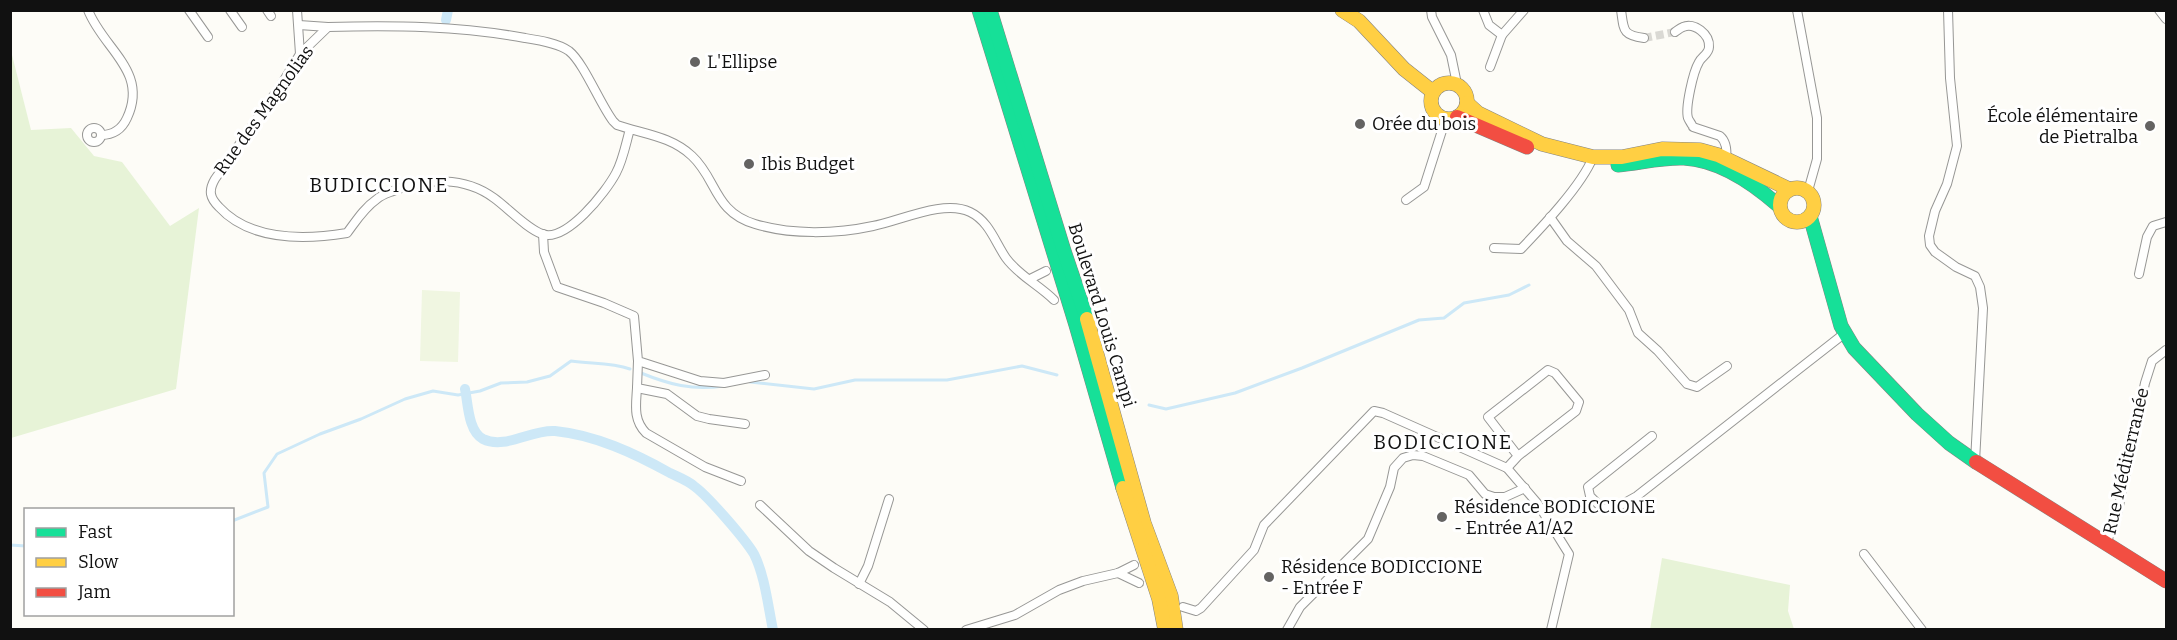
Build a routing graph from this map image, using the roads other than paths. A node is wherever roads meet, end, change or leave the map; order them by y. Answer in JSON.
{"nodes":[{"id":1,"x":88,"y":10,"type":"edge"},
{"id":2,"x":189,"y":10,"type":"edge"},
{"id":3,"x":231,"y":10,"type":"edge"},
{"id":4,"x":297,"y":10,"type":"edge"},
{"id":5,"x":979,"y":10,"type":"edge"},
{"id":6,"x":990,"y":10,"type":"edge"},
{"id":7,"x":1342,"y":10,"type":"edge"},
{"id":8,"x":1431,"y":10,"type":"edge"},
{"id":9,"x":1483,"y":10,"type":"edge"},
{"id":10,"x":1524,"y":10,"type":"edge"},
{"id":11,"x":1621,"y":10,"type":"edge"},
{"id":12,"x":1797,"y":10,"type":"edge"},
{"id":13,"x":1948,"y":10,"type":"edge"},
{"id":14,"x":2159,"y":10,"type":"edge"},
{"id":15,"x":2166,"y":19,"type":"edge"},
{"id":16,"x":299,"y":25,"type":"junction"},
{"id":17,"x":242,"y":27,"type":"dead end"},
{"id":18,"x":328,"y":27,"type":"junction"},
{"id":19,"x":1675,"y":32,"type":"tunnel mouth"},
{"id":20,"x":1502,"y":35,"type":"junction"},
{"id":21,"x":208,"y":37,"type":"dead end"},
{"id":22,"x":1644,"y":38,"type":"dead end"},
{"id":23,"x":300,"y":54,"type":"junction"},
{"id":24,"x":1490,"y":67,"type":"dead end"},
{"id":25,"x":1456,"y":84,"type":"junction"},
{"id":26,"x":1433,"y":92,"type":"junction"},
{"id":27,"x":1467,"y":103,"type":"junction"},
{"id":28,"x":1451,"y":118,"type":"junction"},
{"id":29,"x":630,"y":129,"type":"junction"},
{"id":30,"x":101,"y":135,"type":"dead end"},
{"id":31,"x":1726,"y":159,"type":"junction"},
{"id":32,"x":1591,"y":162,"type":"junction"},
{"id":33,"x":1789,"y":189,"type":"junction"},
{"id":34,"x":1808,"y":191,"type":"junction"},
{"id":35,"x":1406,"y":200,"type":"dead end"},
{"id":36,"x":1779,"y":206,"type":"junction"},
{"id":37,"x":1810,"y":216,"type":"junction"},
{"id":38,"x":1550,"y":217,"type":"junction"},
{"id":39,"x":2166,"y":222,"type":"edge"},
{"id":40,"x":543,"y":234,"type":"junction"},
{"id":41,"x":1494,"y":248,"type":"dead end"},
{"id":42,"x":1046,"y":271,"type":"dead end"},
{"id":43,"x":2139,"y":274,"type":"dead end"},
{"id":44,"x":1030,"y":279,"type":"junction"},
{"id":45,"x":1054,"y":300,"type":"dead end"},
{"id":46,"x":1845,"y":333,"type":"junction"},
{"id":47,"x":2166,"y":350,"type":"edge"},
{"id":48,"x":638,"y":361,"type":"junction"},
{"id":49,"x":1727,"y":366,"type":"dead end"},
{"id":50,"x":765,"y":375,"type":"dead end"},
{"id":51,"x":637,"y":388,"type":"junction"},
{"id":52,"x":745,"y":424,"type":"dead end"},
{"id":53,"x":1652,"y":436,"type":"dead end"},
{"id":54,"x":1518,"y":456,"type":"junction"},
{"id":55,"x":1975,"y":462,"type":"junction"},
{"id":56,"x":1507,"y":468,"type":"junction"},
{"id":57,"x":741,"y":481,"type":"dead end"},
{"id":58,"x":1525,"y":488,"type":"junction"},
{"id":59,"x":889,"y":499,"type":"dead end"},
{"id":60,"x":760,"y":505,"type":"dead end"},
{"id":61,"x":2106,"y":544,"type":"junction"},
{"id":62,"x":1864,"y":554,"type":"dead end"},
{"id":63,"x":1134,"y":565,"type":"dead end"},
{"id":64,"x":1118,"y":573,"type":"junction"},
{"id":65,"x":2166,"y":580,"type":"edge"},
{"id":66,"x":1139,"y":583,"type":"dead end"},
{"id":67,"x":859,"y":584,"type":"junction"},
{"id":68,"x":1183,"y":606,"type":"dead end"},
{"id":69,"x":924,"y":630,"type":"edge"},
{"id":70,"x":966,"y":630,"type":"edge"},
{"id":71,"x":1165,"y":630,"type":"edge"},
{"id":72,"x":1176,"y":630,"type":"edge"},
{"id":73,"x":1287,"y":630,"type":"edge"},
{"id":74,"x":1551,"y":630,"type":"edge"},
{"id":75,"x":1922,"y":630,"type":"edge"}],
"edges":[{"from":1,"to":30,"type":"street"},
{"from":2,"to":21,"type":"street"},
{"from":3,"to":17,"type":"street"},
{"from":4,"to":16,"type":"street"},
{"from":5,"to":71,"type":"main road","name":"Boulevard Louis Campi"},
{"from":6,"to":72,"type":"main road","name":"Boulevard Louis Campi"},
{"from":7,"to":26,"type":"main road"},
{"from":8,"to":25,"type":"street"},
{"from":9,"to":20,"type":"street"},
{"from":10,"to":20,"type":"street"},
{"from":11,"to":22,"type":"street"},
{"from":12,"to":34,"type":"street"},
{"from":13,"to":55,"type":"street"},
{"from":14,"to":15,"type":"street"},
{"from":16,"to":18,"type":"street"},
{"from":16,"to":23,"type":"street"},
{"from":18,"to":23,"type":"street","name":"Rue des Magnolias"},
{"from":18,"to":29,"type":"street"},
{"from":19,"to":31,"type":"street"},
{"from":20,"to":24,"type":"street"},
{"from":23,"to":40,"type":"street","name":"Rue des Magnolias"},
{"from":25,"to":26,"type":"main road"},
{"from":25,"to":27,"type":"main road"},
{"from":26,"to":28,"type":"main road"},
{"from":27,"to":28,"type":"main road"},
{"from":27,"to":32,"type":"main road"},
{"from":28,"to":32,"type":"main road"},
{"from":28,"to":35,"type":"street"},
{"from":29,"to":40,"type":"street"},
{"from":29,"to":44,"type":"street"},
{"from":31,"to":32,"type":"main road"},
{"from":31,"to":33,"type":"main road"},
{"from":32,"to":36,"type":"main road"},
{"from":32,"to":38,"type":"street"},
{"from":33,"to":34,"type":"main road"},
{"from":33,"to":36,"type":"main road"},
{"from":34,"to":37,"type":"main road"},
{"from":36,"to":37,"type":"main road"},
{"from":37,"to":46,"type":"main road"},
{"from":38,"to":41,"type":"street"},
{"from":38,"to":49,"type":"street"},
{"from":39,"to":43,"type":"street"},
{"from":40,"to":48,"type":"street"},
{"from":42,"to":44,"type":"street"},
{"from":44,"to":45,"type":"street"},
{"from":46,"to":53,"type":"street"},
{"from":46,"to":55,"type":"main road"},
{"from":47,"to":61,"type":"street","name":"Rue Méditerranée"},
{"from":48,"to":50,"type":"street"},
{"from":48,"to":51,"type":"street"},
{"from":51,"to":52,"type":"street"},
{"from":51,"to":57,"type":"street"},
{"from":54,"to":54,"type":"street"},
{"from":54,"to":56,"type":"street"},
{"from":55,"to":61,"type":"main road"},
{"from":56,"to":58,"type":"street"},
{"from":56,"to":68,"type":"street"},
{"from":58,"to":73,"type":"street"},
{"from":58,"to":74,"type":"street"},
{"from":59,"to":67,"type":"street"},
{"from":60,"to":67,"type":"street"},
{"from":61,"to":65,"type":"main road"},
{"from":62,"to":75,"type":"street"},
{"from":63,"to":64,"type":"street"},
{"from":64,"to":66,"type":"street"},
{"from":64,"to":70,"type":"street"},
{"from":67,"to":69,"type":"street"}]}
